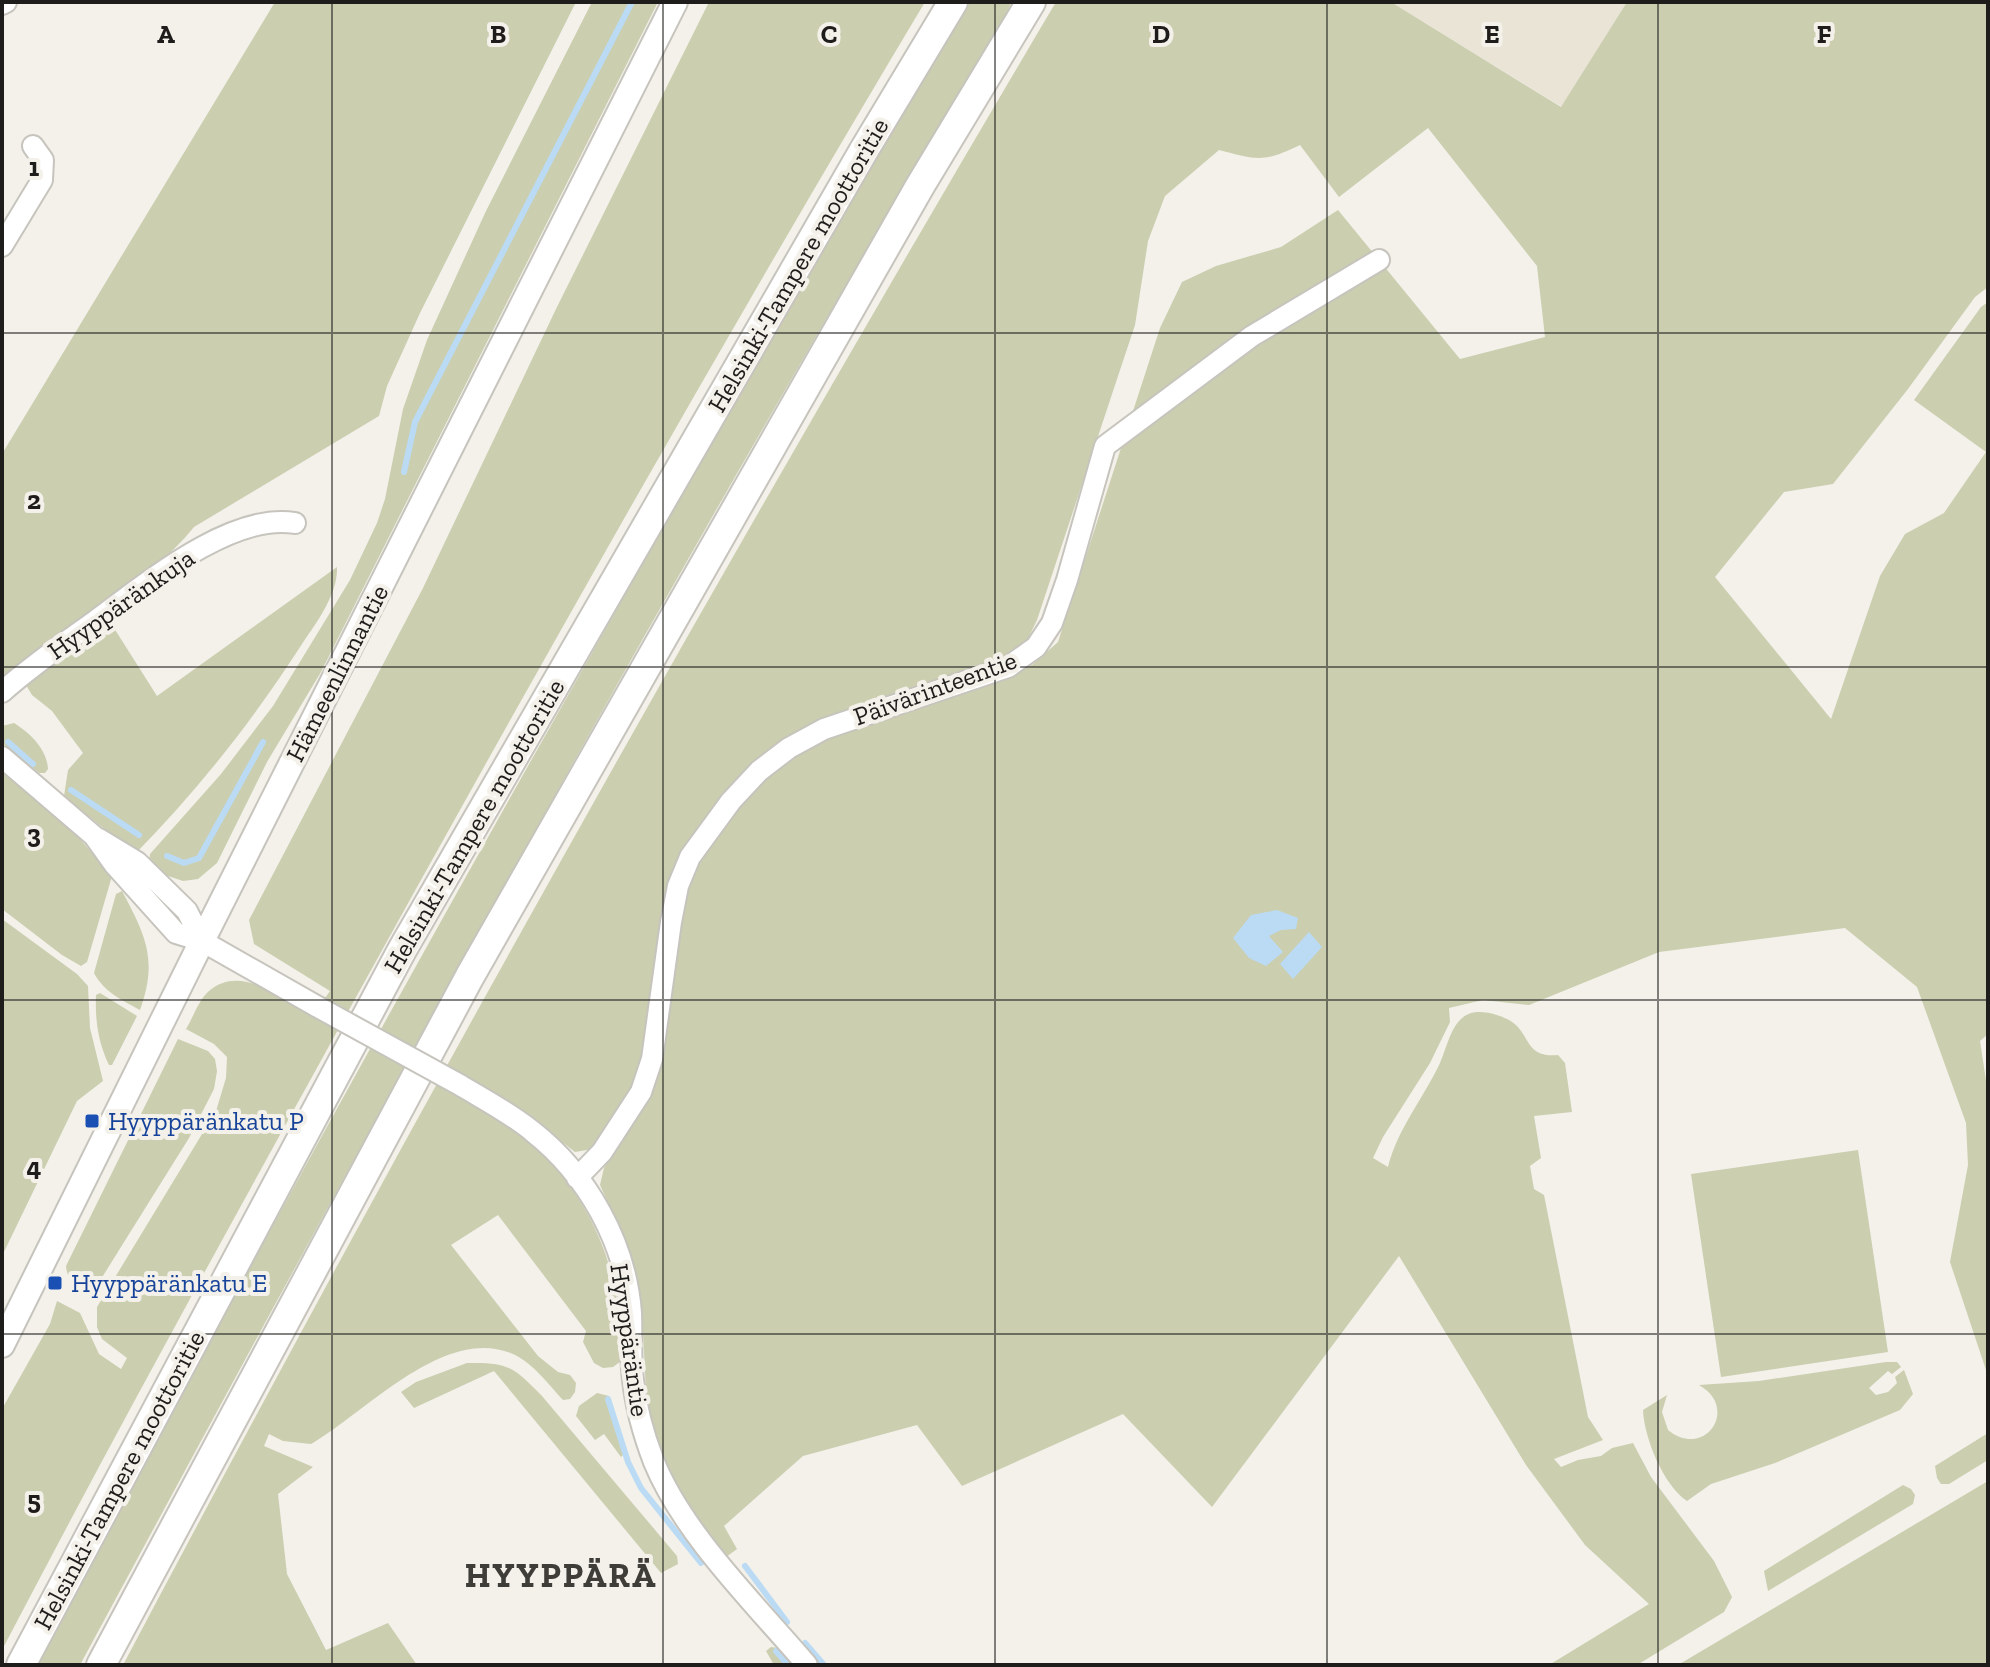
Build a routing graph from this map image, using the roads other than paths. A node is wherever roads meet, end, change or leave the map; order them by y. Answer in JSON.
{"nodes":[{"id":1,"x":675,"y":2,"type":"edge"},
{"id":2,"x":953,"y":2,"type":"edge"},
{"id":3,"x":1031,"y":2,"type":"edge"},
{"id":4,"x":33,"y":146,"type":"dead end"},
{"id":5,"x":2,"y":246,"type":"edge"},
{"id":6,"x":1379,"y":260,"type":"dead end"},
{"id":7,"x":295,"y":523,"type":"dead end"},
{"id":8,"x":2,"y":692,"type":"edge"},
{"id":9,"x":2,"y":757,"type":"edge"},
{"id":10,"x":202,"y":941,"type":"junction"},
{"id":11,"x":577,"y":1178,"type":"junction"},
{"id":12,"x":2,"y":1345,"type":"edge"},
{"id":13,"x":21,"y":1665,"type":"edge"},
{"id":14,"x":101,"y":1665,"type":"edge"},
{"id":15,"x":807,"y":1665,"type":"edge"}],
"edges":[{"from":1,"to":10,"type":"main road","name":"Hämeenlinnantie"},
{"from":2,"to":13,"type":"highway","name":"Helsinki-Tampere moottoritie"},
{"from":3,"to":14,"type":"highway"},
{"from":4,"to":5,"type":"street"},
{"from":6,"to":11,"type":"street","name":"Päivärinteentie"},
{"from":7,"to":8,"type":"street","name":"Hyyppäränkuja"},
{"from":9,"to":10,"type":"street"},
{"from":10,"to":11,"type":"street","name":"Hyyppäräntie","bridge":true},
{"from":10,"to":12,"type":"main road","name":"Hämeenlinnantie"},
{"from":11,"to":15,"type":"street","name":"Hyyppäräntie"}]}
